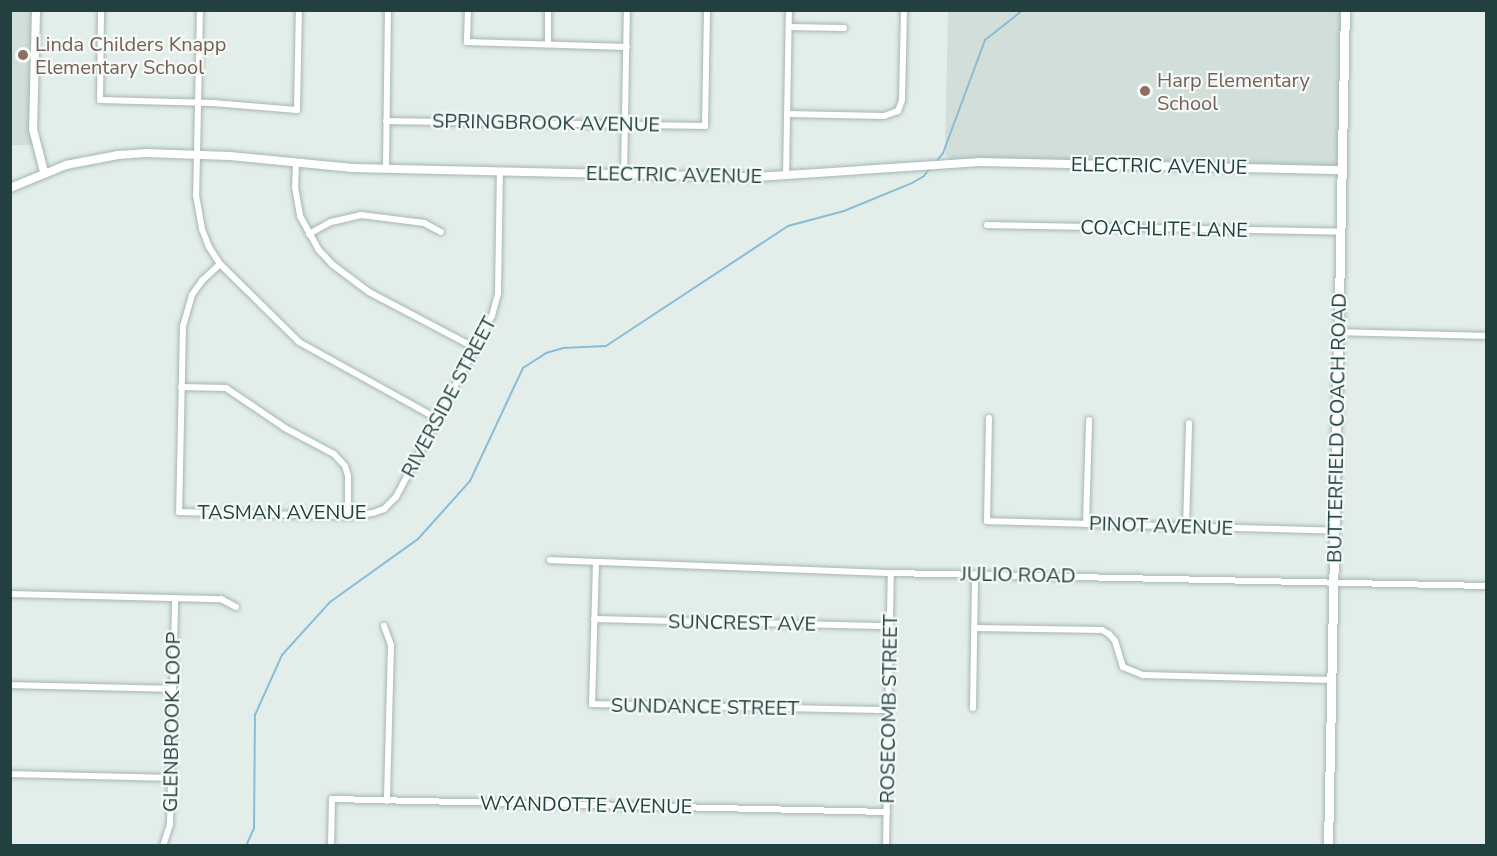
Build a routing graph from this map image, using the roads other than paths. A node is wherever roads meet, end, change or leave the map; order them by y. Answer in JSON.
{"nodes":[{"id":1,"x":36,"y":10,"type":"edge"},
{"id":2,"x":101,"y":10,"type":"edge"},
{"id":3,"x":200,"y":10,"type":"edge"},
{"id":4,"x":299,"y":10,"type":"edge"},
{"id":5,"x":388,"y":10,"type":"edge"},
{"id":6,"x":468,"y":10,"type":"edge"},
{"id":7,"x":548,"y":10,"type":"edge"},
{"id":8,"x":627,"y":10,"type":"edge"},
{"id":9,"x":707,"y":10,"type":"edge"},
{"id":10,"x":789,"y":10,"type":"edge"},
{"id":11,"x":904,"y":10,"type":"edge"},
{"id":12,"x":1345,"y":10,"type":"edge"},
{"id":13,"x":789,"y":27,"type":"junction"},
{"id":14,"x":844,"y":28,"type":"dead end"},
{"id":15,"x":548,"y":44,"type":"junction"},
{"id":16,"x":627,"y":46,"type":"junction"},
{"id":17,"x":198,"y":102,"type":"junction"},
{"id":18,"x":787,"y":114,"type":"junction"},
{"id":19,"x":386,"y":121,"type":"junction"},
{"id":20,"x":625,"y":125,"type":"junction"},
{"id":21,"x":197,"y":155,"type":"junction"},
{"id":22,"x":296,"y":162,"type":"junction"},
{"id":23,"x":386,"y":168,"type":"junction"},
{"id":24,"x":1343,"y":170,"type":"junction"},
{"id":25,"x":500,"y":171,"type":"junction"},
{"id":26,"x":44,"y":172,"type":"junction"},
{"id":27,"x":624,"y":174,"type":"junction"},
{"id":28,"x":786,"y":176,"type":"junction"},
{"id":29,"x":10,"y":188,"type":"edge"},
{"id":30,"x":987,"y":225,"type":"dead end"},
{"id":31,"x":441,"y":232,"type":"dead end"},
{"id":32,"x":1342,"y":232,"type":"junction"},
{"id":33,"x":309,"y":234,"type":"junction"},
{"id":34,"x":220,"y":264,"type":"junction"},
{"id":35,"x":1338,"y":332,"type":"junction"},
{"id":36,"x":1486,"y":336,"type":"edge"},
{"id":37,"x":475,"y":348,"type":"junction"},
{"id":38,"x":181,"y":387,"type":"junction"},
{"id":39,"x":989,"y":418,"type":"dead end"},
{"id":40,"x":438,"y":419,"type":"junction"},
{"id":41,"x":1089,"y":420,"type":"dead end"},
{"id":42,"x":1189,"y":423,"type":"dead end"},
{"id":43,"x":384,"y":509,"type":"joint"},
{"id":44,"x":348,"y":516,"type":"junction"},
{"id":45,"x":1086,"y":524,"type":"junction"},
{"id":46,"x":1186,"y":526,"type":"junction"},
{"id":47,"x":1335,"y":531,"type":"junction"},
{"id":48,"x":550,"y":560,"type":"dead end"},
{"id":49,"x":596,"y":562,"type":"junction"},
{"id":50,"x":891,"y":573,"type":"junction"},
{"id":51,"x":975,"y":574,"type":"junction"},
{"id":52,"x":1334,"y":582,"type":"junction"},
{"id":53,"x":1486,"y":586,"type":"edge"},
{"id":54,"x":10,"y":594,"type":"edge"},
{"id":55,"x":175,"y":598,"type":"junction"},
{"id":56,"x":236,"y":607,"type":"dead end"},
{"id":57,"x":594,"y":620,"type":"junction"},
{"id":58,"x":384,"y":626,"type":"dead end"},
{"id":59,"x":890,"y":626,"type":"junction"},
{"id":60,"x":974,"y":628,"type":"junction"},
{"id":61,"x":1333,"y":680,"type":"junction"},
{"id":62,"x":10,"y":685,"type":"edge"},
{"id":63,"x":173,"y":689,"type":"junction"},
{"id":64,"x":973,"y":708,"type":"dead end"},
{"id":65,"x":889,"y":710,"type":"junction"},
{"id":66,"x":10,"y":774,"type":"edge"},
{"id":67,"x":171,"y":778,"type":"junction"},
{"id":68,"x":387,"y":801,"type":"junction"},
{"id":69,"x":887,"y":812,"type":"junction"},
{"id":70,"x":163,"y":846,"type":"edge"},
{"id":71,"x":331,"y":846,"type":"edge"},
{"id":72,"x":886,"y":846,"type":"edge"},
{"id":73,"x":1328,"y":846,"type":"edge"}],
"edges":[{"from":1,"to":26,"type":"street"},
{"from":2,"to":17,"type":"street"},
{"from":3,"to":17,"type":"street"},
{"from":4,"to":17,"type":"street"},
{"from":5,"to":19,"type":"street"},
{"from":6,"to":15,"type":"street"},
{"from":7,"to":15,"type":"street"},
{"from":8,"to":16,"type":"street"},
{"from":9,"to":20,"type":"street","name":"SPRINGBROOK AVENUE"},
{"from":10,"to":13,"type":"street"},
{"from":11,"to":18,"type":"street"},
{"from":12,"to":24,"type":"main road","name":"BUTTERFIELD COACH ROAD"},
{"from":13,"to":14,"type":"street"},
{"from":13,"to":18,"type":"street"},
{"from":15,"to":16,"type":"street"},
{"from":16,"to":20,"type":"street"},
{"from":17,"to":21,"type":"street"},
{"from":18,"to":28,"type":"street"},
{"from":19,"to":20,"type":"street","name":"SPRINGBROOK AVENUE"},
{"from":19,"to":23,"type":"street"},
{"from":20,"to":27,"type":"street"},
{"from":21,"to":22,"type":"street","name":"ELECTRIC AVENUE"},
{"from":21,"to":26,"type":"street","name":"ELECTRIC AVENUE"},
{"from":21,"to":34,"type":"street"},
{"from":22,"to":23,"type":"street","name":"ELECTRIC AVENUE"},
{"from":22,"to":33,"type":"street"},
{"from":23,"to":25,"type":"street","name":"ELECTRIC AVENUE"},
{"from":24,"to":28,"type":"street","name":"ELECTRIC AVENUE"},
{"from":24,"to":32,"type":"main road","name":"BUTTERFIELD COACH ROAD"},
{"from":25,"to":27,"type":"street","name":"ELECTRIC AVENUE"},
{"from":25,"to":37,"type":"street","name":"RIVERSIDE STREET"},
{"from":26,"to":29,"type":"street","name":"ELECTRIC AVENUE"},
{"from":27,"to":28,"type":"street","name":"ELECTRIC AVENUE"},
{"from":30,"to":32,"type":"street","name":"COACHLITE LANE"},
{"from":31,"to":33,"type":"street"},
{"from":32,"to":35,"type":"main road","name":"BUTTERFIELD COACH ROAD"},
{"from":33,"to":37,"type":"street"},
{"from":34,"to":38,"type":"street"},
{"from":34,"to":40,"type":"street"},
{"from":35,"to":36,"type":"street"},
{"from":35,"to":47,"type":"main road","name":"BUTTERFIELD COACH ROAD"},
{"from":37,"to":40,"type":"street","name":"RIVERSIDE STREET"},
{"from":38,"to":44,"type":"street"},
{"from":38,"to":44,"type":"street","name":"TASMAN AVENUE"},
{"from":39,"to":45,"type":"street","name":"PINOT AVENUE"},
{"from":40,"to":43,"type":"street","name":"RIVERSIDE STREET"},
{"from":41,"to":45,"type":"street"},
{"from":42,"to":46,"type":"street"},
{"from":43,"to":44,"type":"street","name":"TASMAN AVENUE"},
{"from":45,"to":46,"type":"street","name":"PINOT AVENUE"},
{"from":46,"to":47,"type":"street","name":"PINOT AVENUE"},
{"from":47,"to":52,"type":"main road","name":"BUTTERFIELD COACH ROAD"},
{"from":48,"to":49,"type":"street","name":"JULIO ROAD"},
{"from":49,"to":50,"type":"street","name":"JULIO ROAD"},
{"from":49,"to":57,"type":"street","name":"SUNDANCE STREET"},
{"from":50,"to":51,"type":"street","name":"JULIO ROAD"},
{"from":50,"to":59,"type":"street","name":"ROSECOMB STREET"},
{"from":51,"to":52,"type":"street","name":"JULIO ROAD"},
{"from":51,"to":60,"type":"street"},
{"from":52,"to":53,"type":"street","name":"JULIO ROAD"},
{"from":52,"to":61,"type":"main road","name":"BUTTERFIELD COACH ROAD"},
{"from":54,"to":55,"type":"street"},
{"from":55,"to":56,"type":"street"},
{"from":55,"to":63,"type":"street","name":"GLENBROOK LOOP"},
{"from":57,"to":59,"type":"street","name":"SUNCREST AVE"},
{"from":57,"to":65,"type":"street","name":"SUNDANCE STREET"},
{"from":58,"to":68,"type":"street"},
{"from":59,"to":65,"type":"street","name":"ROSECOMB STREET"},
{"from":60,"to":61,"type":"street"},
{"from":60,"to":64,"type":"street"},
{"from":61,"to":73,"type":"main road","name":"BUTTERFIELD COACH ROAD"},
{"from":62,"to":63,"type":"street"},
{"from":63,"to":67,"type":"street","name":"GLENBROOK LOOP"},
{"from":65,"to":69,"type":"street","name":"ROSECOMB STREET"},
{"from":66,"to":67,"type":"street"},
{"from":67,"to":70,"type":"street","name":"GLENBROOK LOOP"},
{"from":68,"to":69,"type":"street","name":"WYANDOTTE AVENUE"},
{"from":68,"to":71,"type":"street","name":"WYANDOTTE AVENUE"},
{"from":69,"to":72,"type":"street","name":"ROSECOMB STREET"}]}
